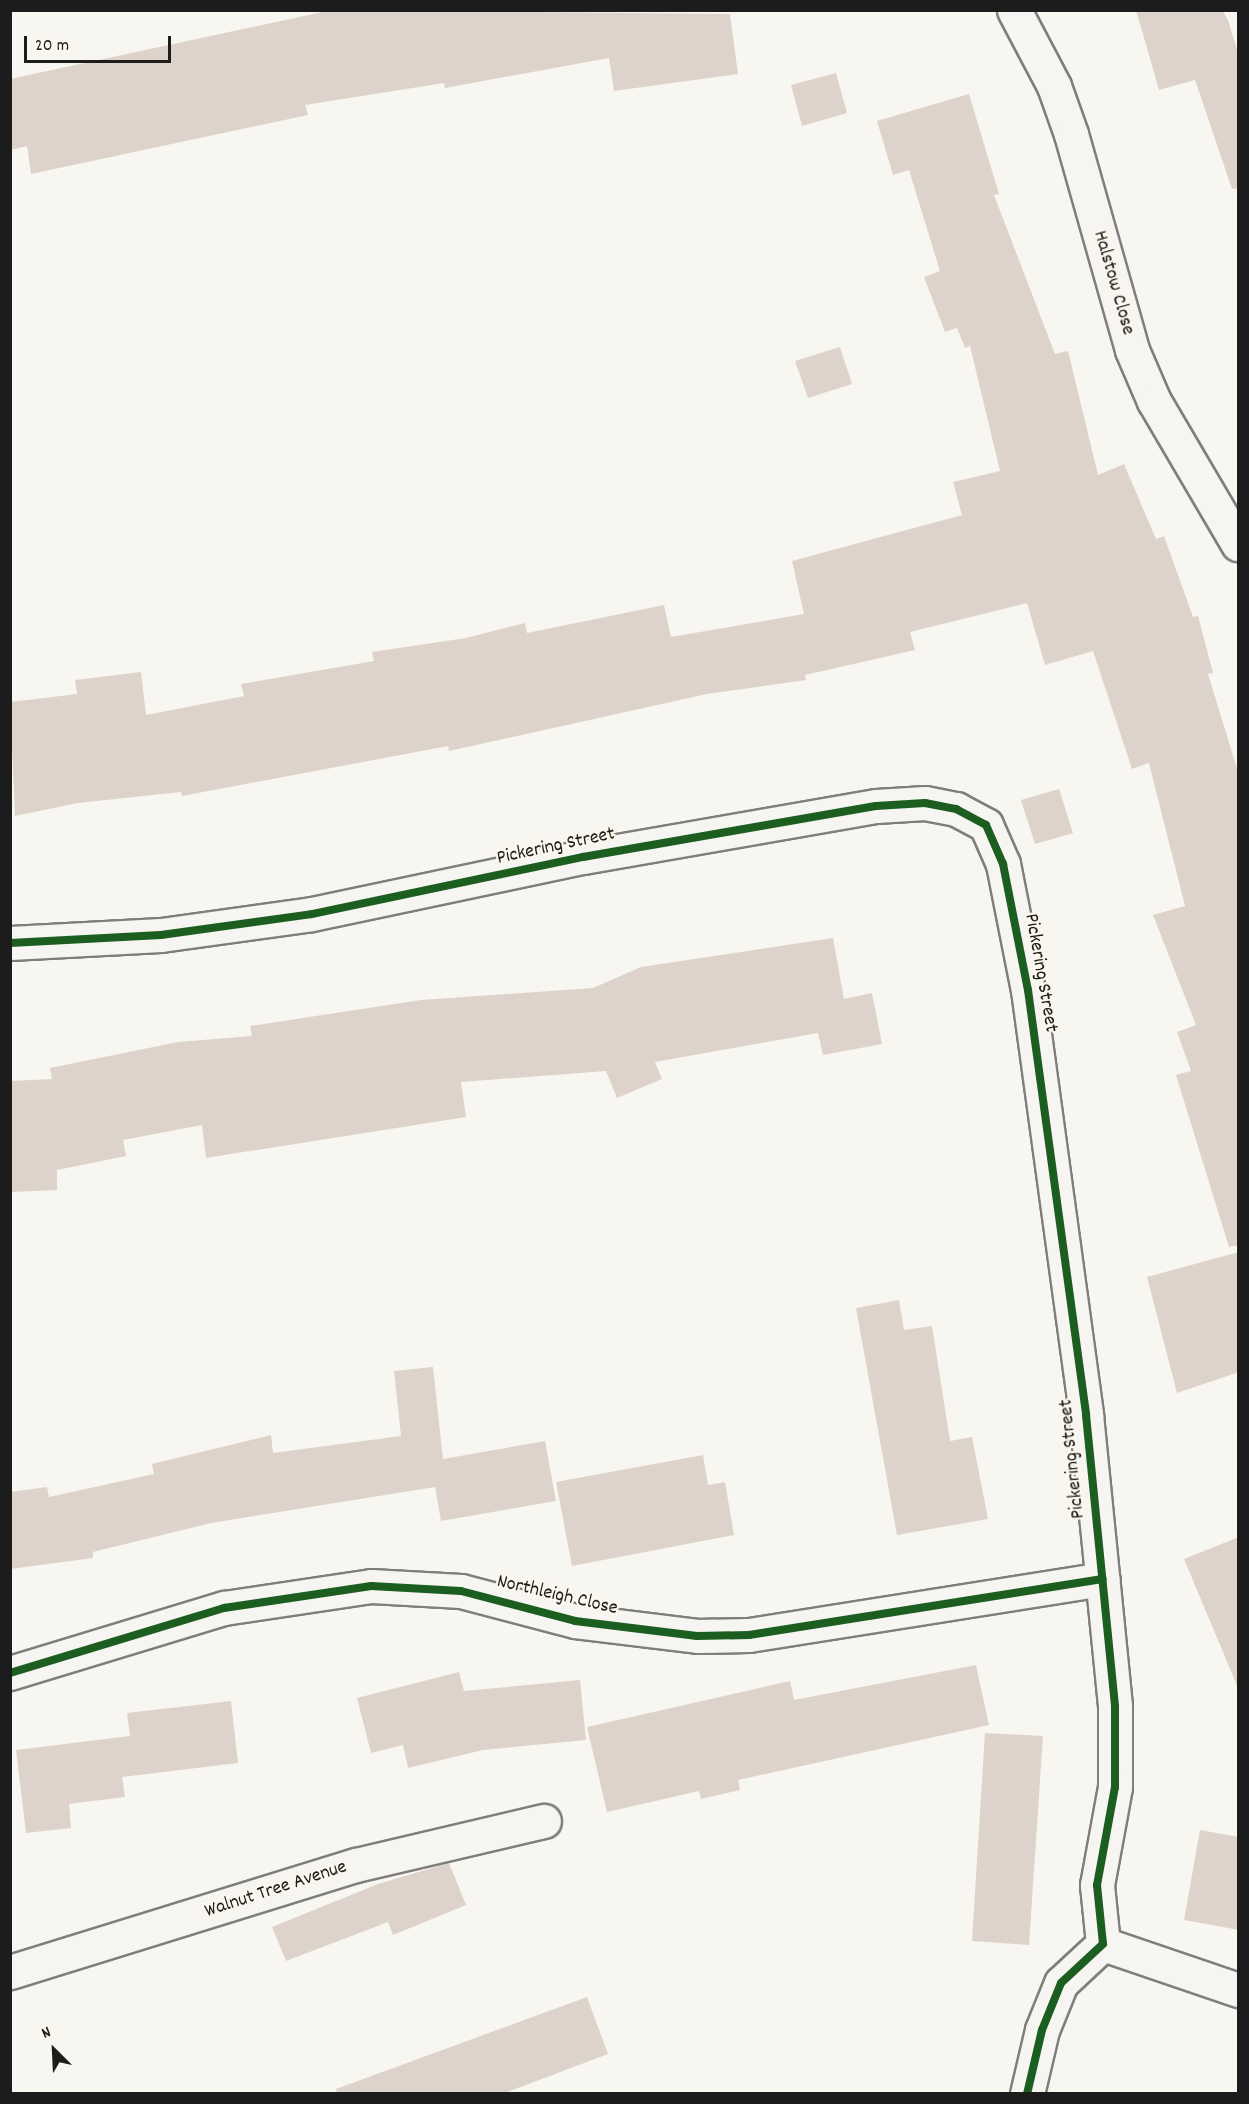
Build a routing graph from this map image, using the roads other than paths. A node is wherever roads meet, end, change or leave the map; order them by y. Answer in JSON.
{"nodes":[{"id":1,"x":1014,"y":10,"type":"edge"},
{"id":2,"x":1239,"y":544,"type":"edge"},
{"id":3,"x":10,"y":943,"type":"edge"},
{"id":4,"x":1102,"y":1580,"type":"junction"},
{"id":5,"x":10,"y":1673,"type":"edge"},
{"id":6,"x":544,"y":1821,"type":"dead end"},
{"id":7,"x":1103,"y":1944,"type":"junction"},
{"id":8,"x":10,"y":1972,"type":"edge"},
{"id":9,"x":1239,"y":1990,"type":"edge"},
{"id":10,"x":1027,"y":2094,"type":"edge"}],
"edges":[{"from":1,"to":2,"type":"street","name":"Halstow Close"},
{"from":3,"to":4,"type":"street","name":"Pickering Street"},
{"from":4,"to":5,"type":"street","name":"Northleigh Close"},
{"from":4,"to":7,"type":"street","name":"Pickering Street"},
{"from":6,"to":8,"type":"street","name":"Walnut Tree Avenue"},
{"from":7,"to":9,"type":"street"},
{"from":7,"to":10,"type":"street"}]}
